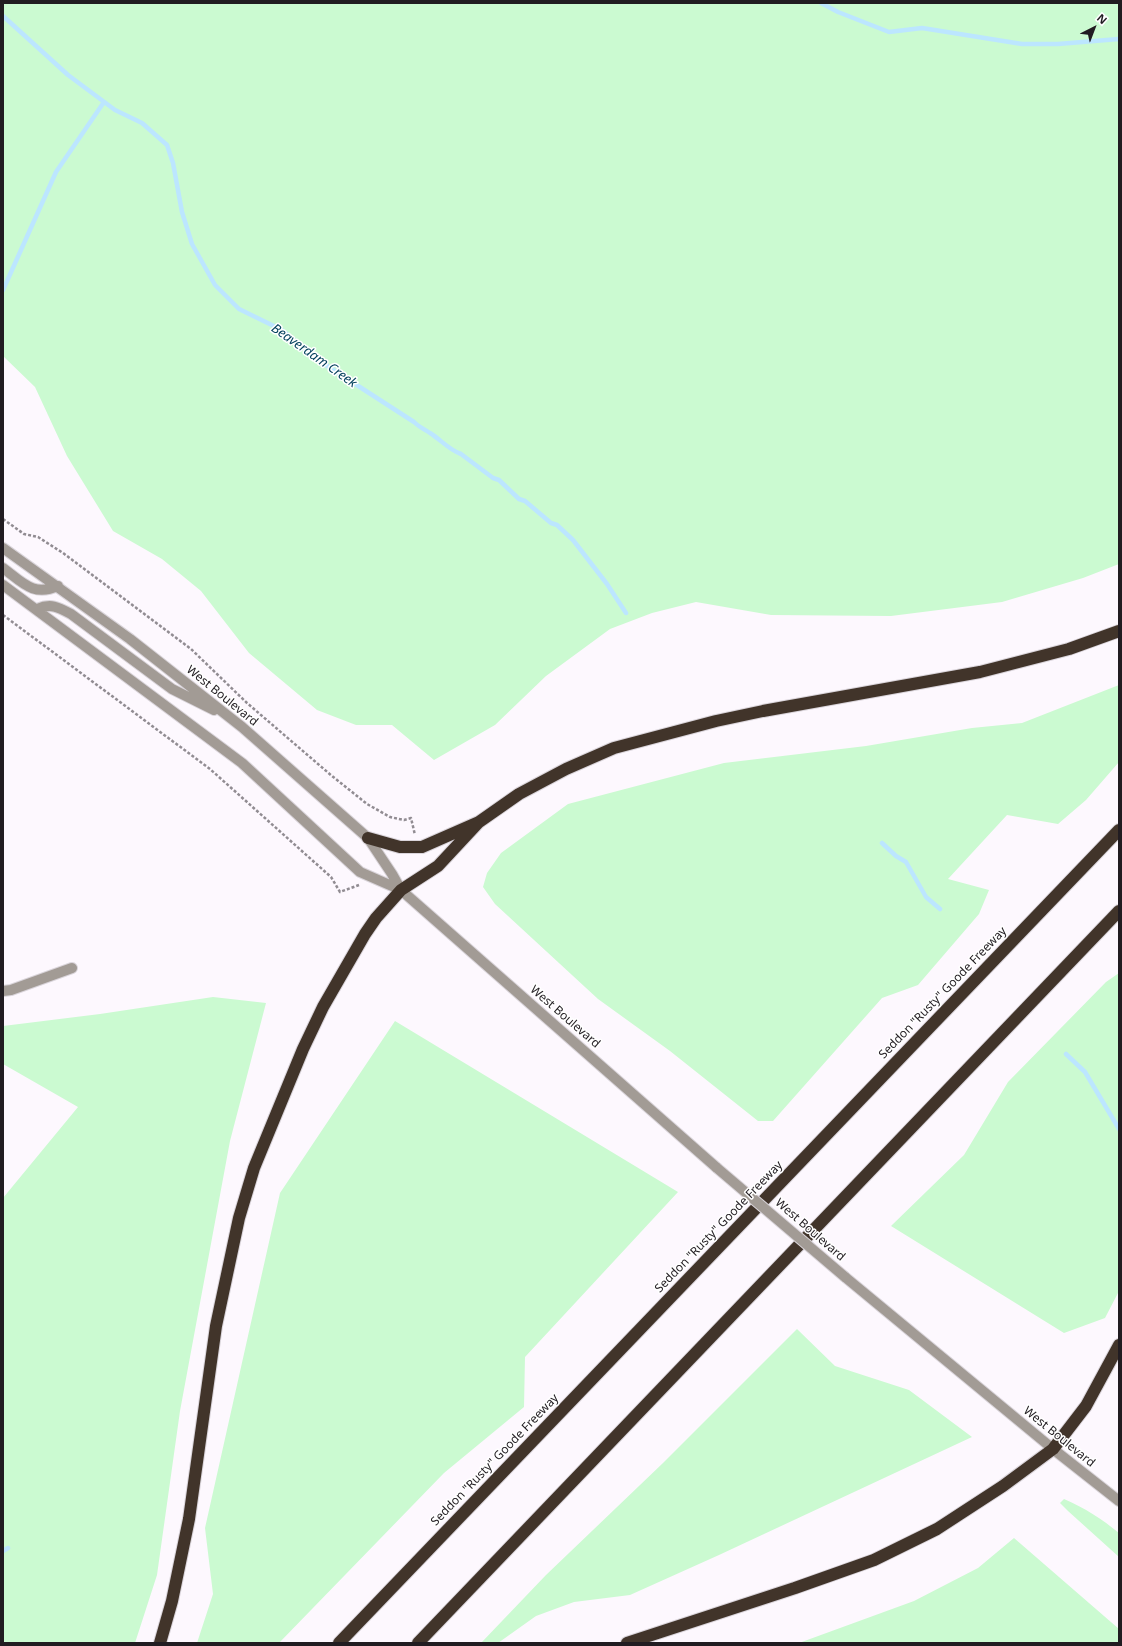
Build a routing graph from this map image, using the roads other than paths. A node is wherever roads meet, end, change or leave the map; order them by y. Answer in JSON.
{"nodes":[{"id":1,"x":3,"y":548,"type":"edge"},
{"id":2,"x":3,"y":568,"type":"edge"},
{"id":3,"x":3,"y":585,"type":"edge"},
{"id":4,"x":58,"y":586,"type":"junction"},
{"id":5,"x":37,"y":609,"type":"junction"},
{"id":6,"x":1119,"y":631,"type":"edge"},
{"id":7,"x":233,"y":720,"type":"junction"},
{"id":8,"x":480,"y":822,"type":"junction"},
{"id":9,"x":1119,"y":830,"type":"edge"},
{"id":10,"x":368,"y":838,"type":"junction"},
{"id":11,"x":401,"y":890,"type":"junction"},
{"id":12,"x":1119,"y":910,"type":"edge"},
{"id":13,"x":72,"y":968,"type":"dead end"},
{"id":14,"x":3,"y":991,"type":"edge"},
{"id":15,"x":1119,"y":1345,"type":"edge"},
{"id":16,"x":1053,"y":1449,"type":"junction"},
{"id":17,"x":1119,"y":1502,"type":"edge"},
{"id":18,"x":160,"y":1643,"type":"edge"},
{"id":19,"x":339,"y":1643,"type":"edge"},
{"id":20,"x":418,"y":1643,"type":"edge"},
{"id":21,"x":626,"y":1643,"type":"edge"}],
"edges":[{"from":1,"to":4,"type":"street","name":"West Boulevard"},
{"from":2,"to":4,"type":"street"},
{"from":3,"to":5,"type":"street","name":"West Boulevard"},
{"from":4,"to":7,"type":"street","name":"West Boulevard"},
{"from":5,"to":7,"type":"street"},
{"from":5,"to":11,"type":"street","name":"West Boulevard"},
{"from":6,"to":8,"type":"highway"},
{"from":7,"to":10,"type":"street","name":"West Boulevard"},
{"from":8,"to":10,"type":"highway"},
{"from":8,"to":11,"type":"highway"},
{"from":9,"to":19,"type":"highway","name":"Seddon \"Rusty\" Goode Freeway"},
{"from":10,"to":11,"type":"street","name":"West Boulevard"},
{"from":11,"to":16,"type":"street","name":"West Boulevard","bridge":true},
{"from":11,"to":18,"type":"highway"},
{"from":12,"to":20,"type":"highway"},
{"from":13,"to":14,"type":"street"},
{"from":15,"to":16,"type":"highway"},
{"from":16,"to":17,"type":"street","name":"West Boulevard"},
{"from":16,"to":21,"type":"highway"}]}
